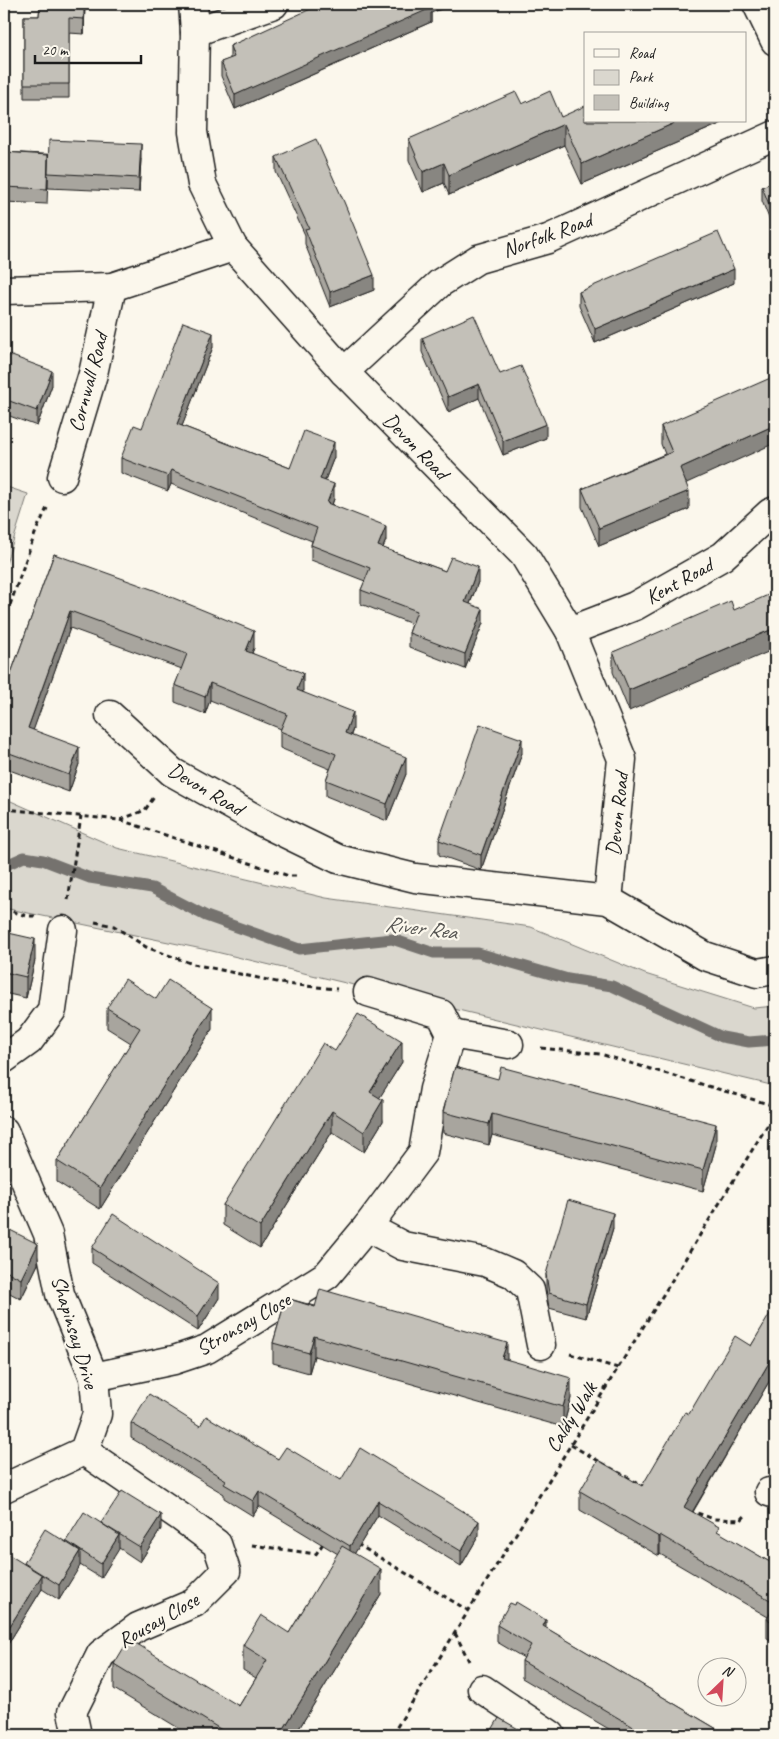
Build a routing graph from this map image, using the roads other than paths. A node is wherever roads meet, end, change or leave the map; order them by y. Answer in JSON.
{"nodes":[{"id":1,"x":193,"y":4,"type":"edge"},
{"id":2,"x":274,"y":4,"type":"edge"},
{"id":3,"x":757,"y":4,"type":"edge"},
{"id":4,"x":195,"y":32,"type":"junction"},
{"id":5,"x":775,"y":41,"type":"edge"},
{"id":6,"x":775,"y":135,"type":"edge"},
{"id":7,"x":233,"y":247,"type":"junction"},
{"id":8,"x":112,"y":286,"type":"junction"},
{"id":9,"x":4,"y":290,"type":"edge"},
{"id":10,"x":344,"y":372,"type":"junction"},
{"id":11,"x":62,"y":477,"type":"road end"},
{"id":12,"x":775,"y":510,"type":"edge"},
{"id":13,"x":570,"y":631,"type":"junction"},
{"id":14,"x":110,"y":714,"type":"dead end"},
{"id":15,"x":608,"y":900,"type":"junction"},
{"id":16,"x":64,"y":923,"type":"road end"},
{"id":17,"x":775,"y":970,"type":"edge"},
{"id":18,"x":368,"y":992,"type":"road end"},
{"id":19,"x":452,"y":1034,"type":"junction"},
{"id":20,"x":509,"y":1044,"type":"road end"},
{"id":21,"x":4,"y":1059,"type":"edge"},
{"id":22,"x":4,"y":1131,"type":"edge"},
{"id":23,"x":368,"y":1227,"type":"junction"},
{"id":24,"x":541,"y":1345,"type":"road end"},
{"id":25,"x":94,"y":1377,"type":"junction"},
{"id":26,"x":84,"y":1452,"type":"junction"},
{"id":27,"x":4,"y":1488,"type":"edge"},
{"id":28,"x":482,"y":1689,"type":"dead end"},
{"id":29,"x":77,"y":1735,"type":"edge"},
{"id":30,"x":551,"y":1735,"type":"edge"}],
"edges":[{"from":1,"to":4,"type":"street","name":"Devon Road"},
{"from":2,"to":4,"type":"street"},
{"from":3,"to":5,"type":"street"},
{"from":4,"to":7,"type":"street","name":"Devon Road"},
{"from":6,"to":10,"type":"street","name":"Norfolk Road"},
{"from":7,"to":8,"type":"street"},
{"from":7,"to":10,"type":"street","name":"Devon Road"},
{"from":8,"to":9,"type":"street"},
{"from":8,"to":11,"type":"street","name":"Cornwall Road"},
{"from":10,"to":13,"type":"street","name":"Devon Road"},
{"from":12,"to":13,"type":"street","name":"Kent Road"},
{"from":13,"to":15,"type":"street","name":"Devon Road"},
{"from":14,"to":15,"type":"street","name":"Devon Road"},
{"from":15,"to":17,"type":"street","name":"Devon Road"},
{"from":16,"to":21,"type":"street"},
{"from":18,"to":19,"type":"street"},
{"from":19,"to":20,"type":"street"},
{"from":19,"to":23,"type":"street","name":"Stronsay Close"},
{"from":22,"to":25,"type":"street","name":"Shapinsay Drive"},
{"from":23,"to":24,"type":"street"},
{"from":23,"to":25,"type":"street","name":"Stronsay Close"},
{"from":25,"to":26,"type":"street","name":"Shapinsay Drive"},
{"from":26,"to":27,"type":"street"},
{"from":26,"to":29,"type":"street","name":"Rousay Close"},
{"from":28,"to":30,"type":"street"}]}
